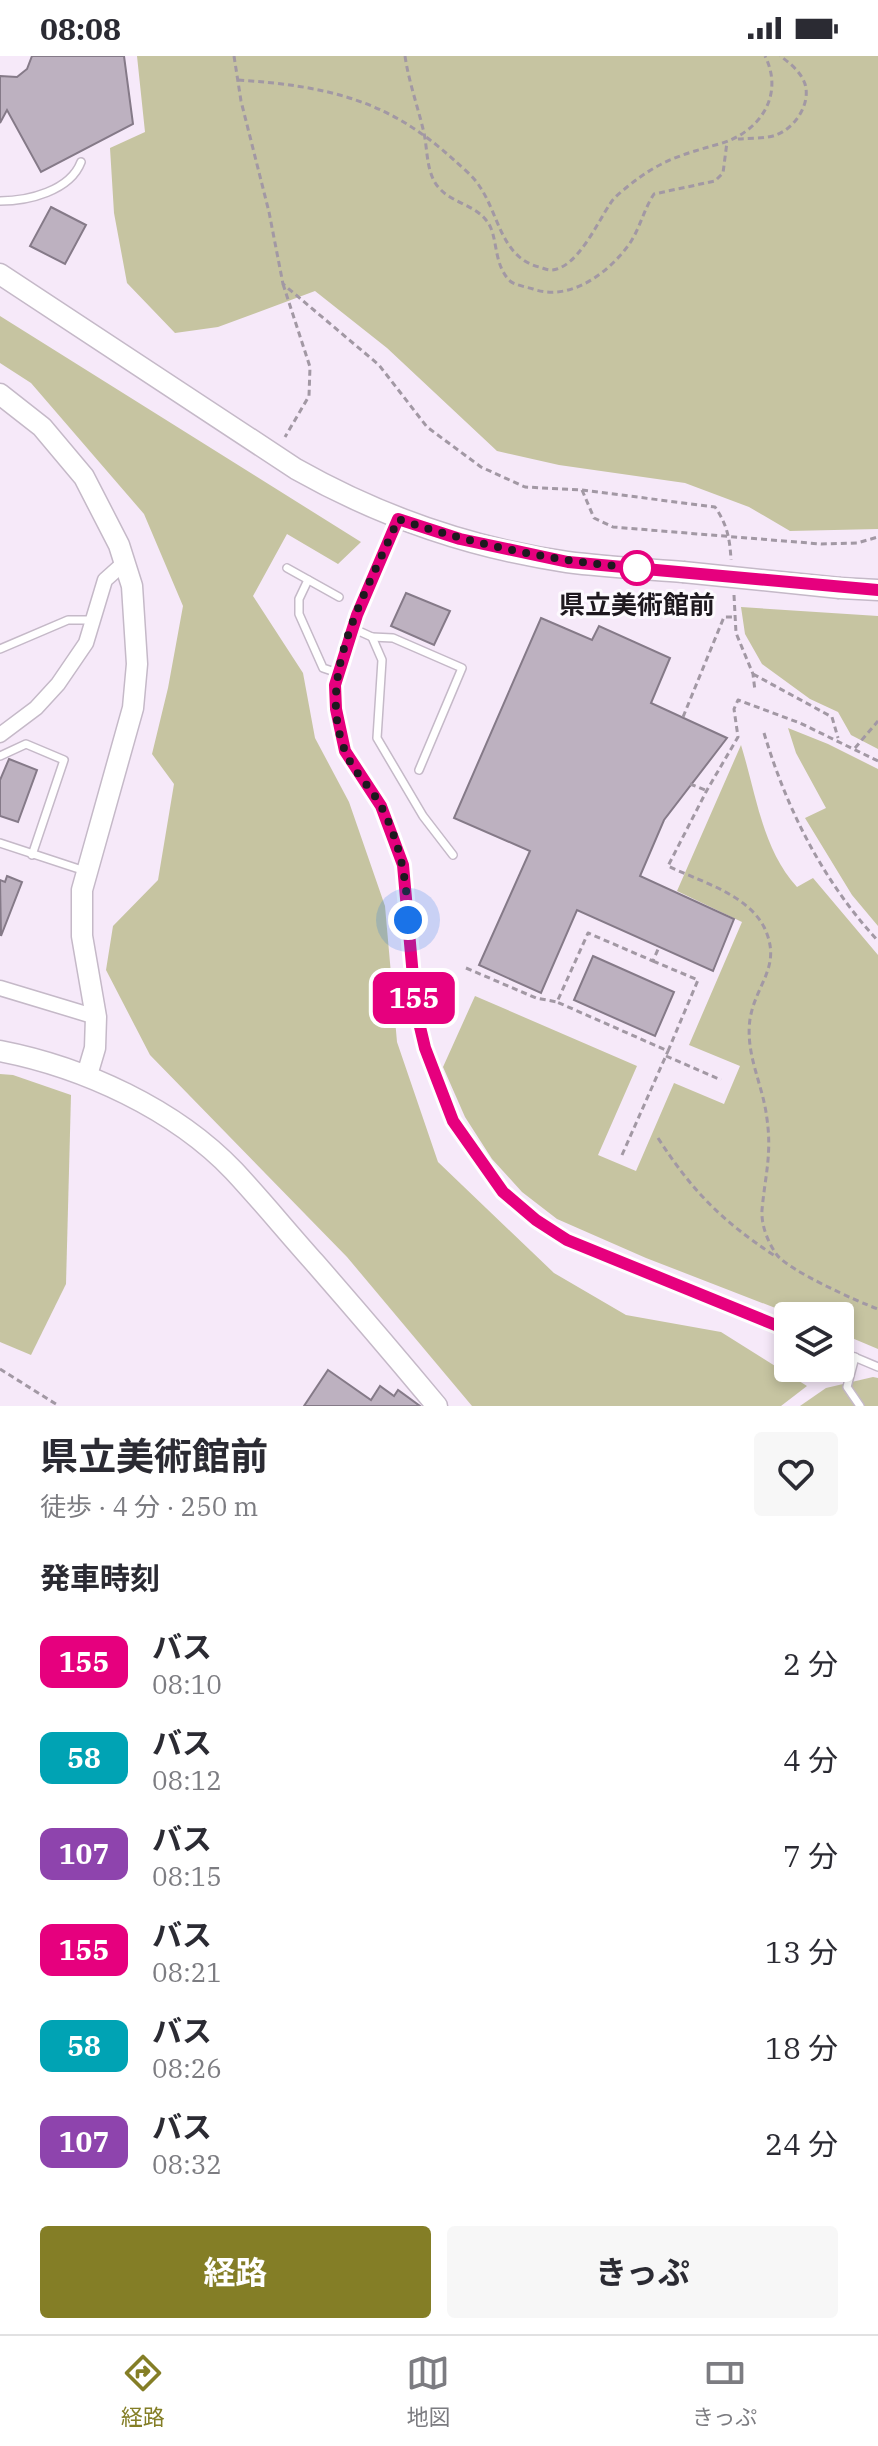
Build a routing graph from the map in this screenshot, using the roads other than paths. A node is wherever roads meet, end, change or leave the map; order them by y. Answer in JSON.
{"nodes":[{"id":1,"x":81,"y":162,"type":"dead end"},
{"id":2,"x":0,"y":201,"type":"edge"},
{"id":3,"x":0,"y":274,"type":"edge"},
{"id":4,"x":0,"y":394,"type":"edge"},
{"id":5,"x":398,"y":519,"type":"junction"},
{"id":6,"x":124,"y":563,"type":"junction"},
{"id":7,"x":287,"y":568,"type":"dead end"},
{"id":8,"x":308,"y":580,"type":"junction"},
{"id":9,"x":878,"y":590,"type":"edge"},
{"id":10,"x":339,"y":597,"type":"dead end"},
{"id":11,"x":93,"y":620,"type":"junction"},
{"id":12,"x":352,"y":628,"type":"junction"},
{"id":13,"x":372,"y":637,"type":"junction"},
{"id":14,"x":0,"y":649,"type":"edge"},
{"id":15,"x":338,"y":673,"type":"junction"},
{"id":16,"x":0,"y":735,"type":"edge"},
{"id":17,"x":0,"y":756,"type":"edge"},
{"id":18,"x":419,"y":770,"type":"dead end"},
{"id":19,"x":0,"y":843,"type":"edge"},
{"id":20,"x":32,"y":855,"type":"junction"},
{"id":21,"x":453,"y":855,"type":"dead end"},
{"id":22,"x":87,"y":872,"type":"junction"},
{"id":23,"x":0,"y":988,"type":"edge"},
{"id":24,"x":96,"y":1017,"type":"junction"},
{"id":25,"x":0,"y":1051,"type":"edge"},
{"id":26,"x":87,"y":1075,"type":"junction"},
{"id":27,"x":774,"y":1324,"type":"edge"},
{"id":28,"x":855,"y":1357,"type":"joint"},
{"id":29,"x":878,"y":1367,"type":"edge"},
{"id":30,"x":437,"y":1406,"type":"edge"},
{"id":31,"x":860,"y":1406,"type":"edge"}],
"edges":[{"from":1,"to":2,"type":"lane"},
{"from":3,"to":5,"type":"street"},
{"from":4,"to":6,"type":"street"},
{"from":5,"to":9,"type":"street","bridge":true},
{"from":5,"to":12,"type":"lane"},
{"from":6,"to":11,"type":"street"},
{"from":6,"to":22,"type":"street"},
{"from":7,"to":8,"type":"lane"},
{"from":8,"to":10,"type":"lane"},
{"from":8,"to":15,"type":"lane"},
{"from":11,"to":14,"type":"lane"},
{"from":11,"to":16,"type":"street"},
{"from":12,"to":13,"type":"lane"},
{"from":12,"to":15,"type":"lane"},
{"from":13,"to":18,"type":"lane"},
{"from":13,"to":21,"type":"lane"},
{"from":15,"to":27,"type":"lane"},
{"from":17,"to":20,"type":"lane"},
{"from":19,"to":20,"type":"lane"},
{"from":20,"to":22,"type":"lane"},
{"from":22,"to":24,"type":"street"},
{"from":23,"to":24,"type":"street"},
{"from":24,"to":26,"type":"street"},
{"from":25,"to":26,"type":"street"},
{"from":26,"to":30,"type":"street"},
{"from":28,"to":29,"type":"lane"},
{"from":28,"to":31,"type":"lane"}]}
